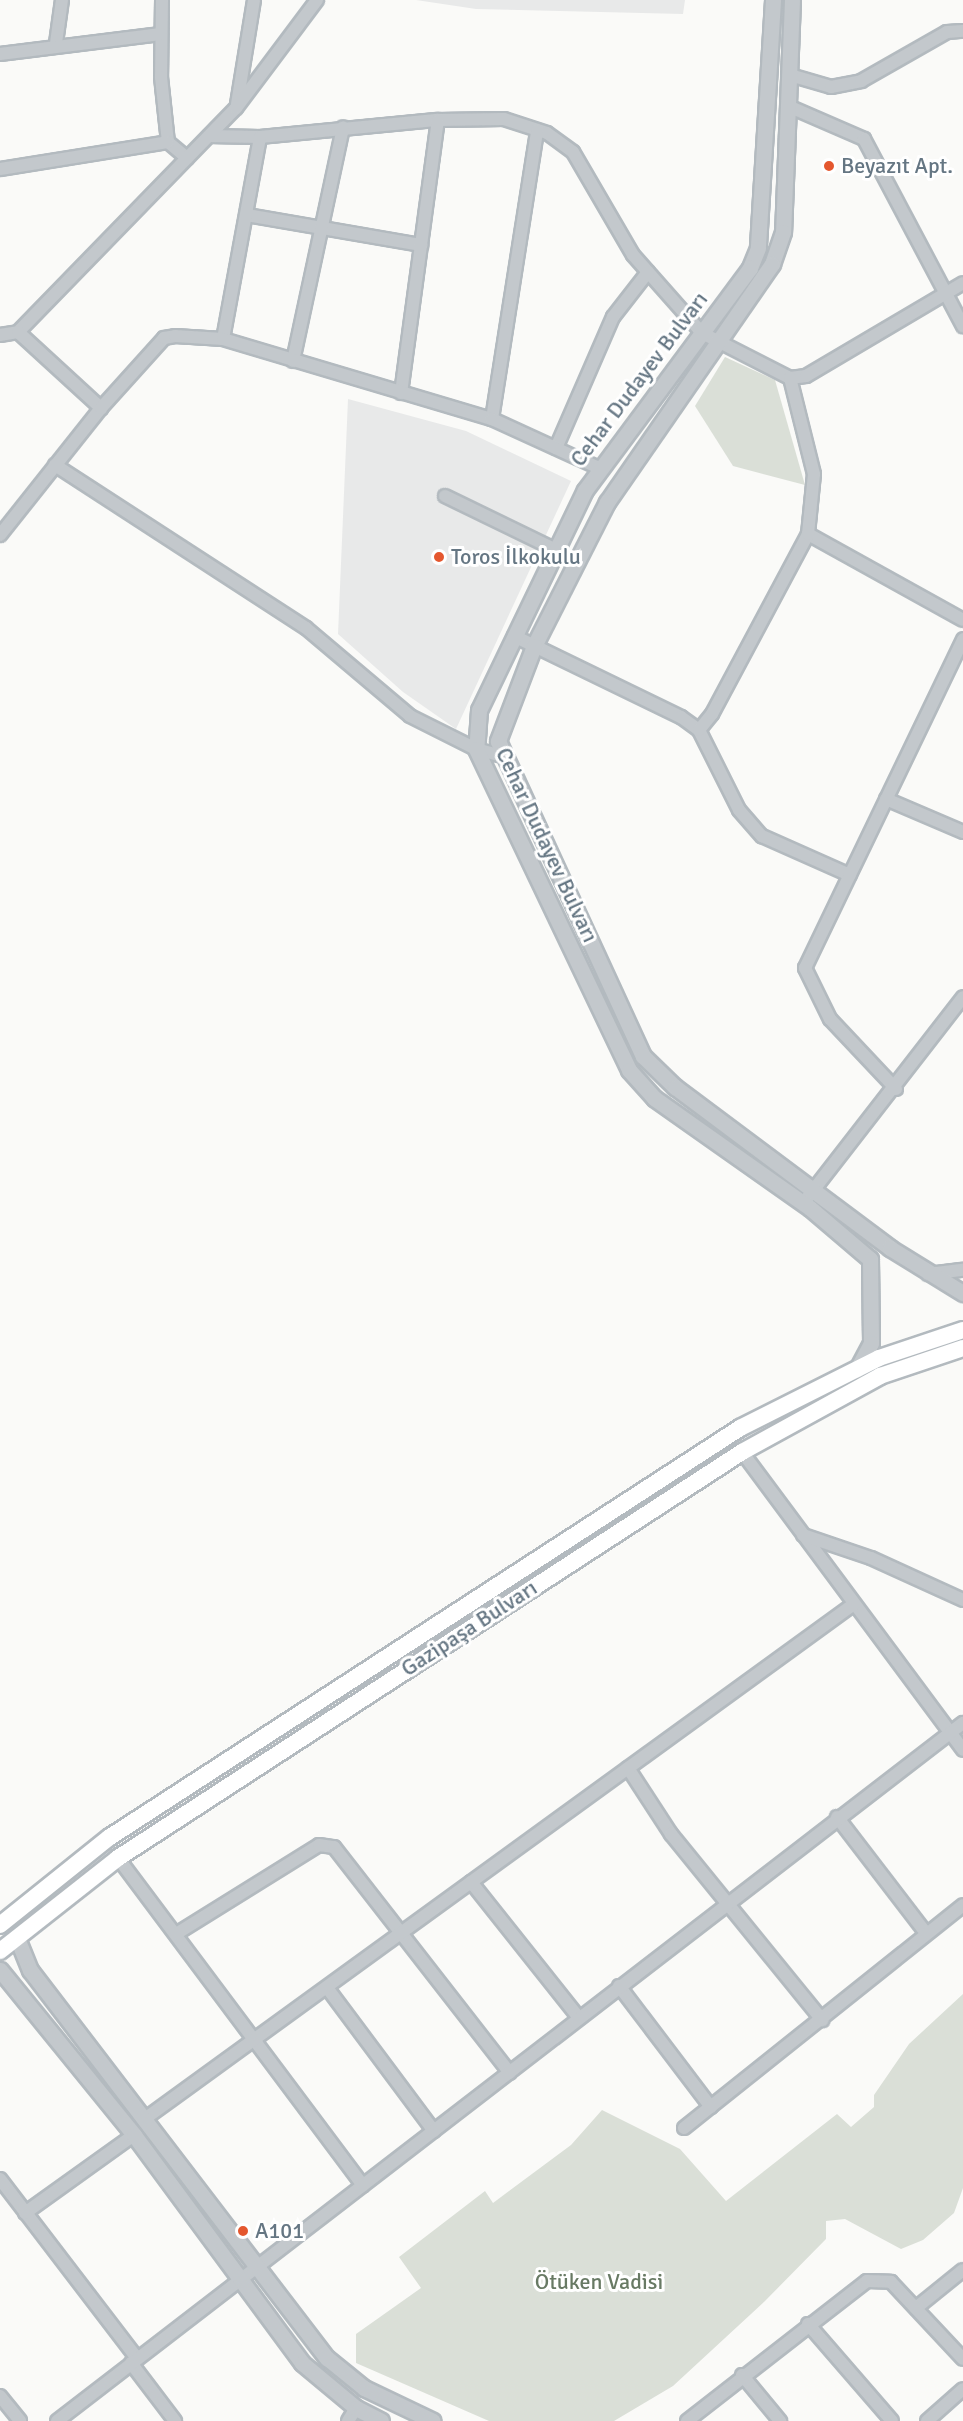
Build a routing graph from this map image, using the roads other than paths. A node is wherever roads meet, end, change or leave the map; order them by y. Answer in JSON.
{"nodes":[{"id":1,"x":62,"y":0,"type":"edge"},
{"id":2,"x":162,"y":0,"type":"edge"},
{"id":3,"x":254,"y":0,"type":"edge"},
{"id":4,"x":317,"y":0,"type":"edge"},
{"id":5,"x":773,"y":0,"type":"edge"},
{"id":6,"x":792,"y":0,"type":"edge"},
{"id":7,"x":963,"y":31,"type":"edge"},
{"id":8,"x":161,"y":34,"type":"junction"},
{"id":9,"x":56,"y":43,"type":"junction"},
{"id":10,"x":0,"y":54,"type":"edge"},
{"id":11,"x":790,"y":75,"type":"junction"},
{"id":12,"x":788,"y":106,"type":"junction"},
{"id":13,"x":236,"y":108,"type":"junction"},
{"id":14,"x":438,"y":120,"type":"junction"},
{"id":15,"x":343,"y":127,"type":"junction"},
{"id":16,"x":537,"y":130,"type":"junction"},
{"id":17,"x":209,"y":136,"type":"junction"},
{"id":18,"x":260,"y":137,"type":"junction"},
{"id":19,"x":168,"y":142,"type":"junction"},
{"id":20,"x":187,"y":158,"type":"junction"},
{"id":21,"x":0,"y":169,"type":"edge"},
{"id":22,"x":247,"y":215,"type":"junction"},
{"id":23,"x":322,"y":228,"type":"junction"},
{"id":24,"x":421,"y":245,"type":"junction"},
{"id":25,"x":648,"y":272,"type":"junction"},
{"id":26,"x":963,"y":283,"type":"edge"},
{"id":27,"x":945,"y":292,"type":"junction"},
{"id":28,"x":963,"y":326,"type":"edge"},
{"id":29,"x":18,"y":333,"type":"junction"},
{"id":30,"x":702,"y":333,"type":"junction"},
{"id":31,"x":0,"y":335,"type":"edge"},
{"id":32,"x":223,"y":339,"type":"junction"},
{"id":33,"x":722,"y":342,"type":"junction"},
{"id":34,"x":293,"y":361,"type":"junction"},
{"id":35,"x":790,"y":378,"type":"junction"},
{"id":36,"x":400,"y":393,"type":"junction"},
{"id":37,"x":100,"y":408,"type":"junction"},
{"id":38,"x":492,"y":419,"type":"junction"},
{"id":39,"x":556,"y":448,"type":"junction"},
{"id":40,"x":55,"y":465,"type":"junction"},
{"id":41,"x":600,"y":468,"type":"junction"},
{"id":42,"x":446,"y":496,"type":"dead end"},
{"id":43,"x":808,"y":534,"type":"junction"},
{"id":44,"x":0,"y":535,"type":"edge"},
{"id":45,"x":556,"y":550,"type":"junction"},
{"id":46,"x":963,"y":620,"type":"edge"},
{"id":47,"x":514,"y":636,"type":"junction"},
{"id":48,"x":963,"y":639,"type":"edge"},
{"id":49,"x":534,"y":646,"type":"junction"},
{"id":50,"x":699,"y":730,"type":"junction"},
{"id":51,"x":476,"y":749,"type":"junction"},
{"id":52,"x":503,"y":756,"type":"junction"},
{"id":53,"x":886,"y":799,"type":"junction"},
{"id":54,"x":963,"y":832,"type":"edge"},
{"id":55,"x":850,"y":875,"type":"junction"},
{"id":56,"x":963,"y":997,"type":"edge"},
{"id":57,"x":896,"y":1089,"type":"junction"},
{"id":58,"x":816,"y":1188,"type":"junction"},
{"id":59,"x":804,"y":1203,"type":"junction"},
{"id":60,"x":963,"y":1270,"type":"edge"},
{"id":61,"x":927,"y":1274,"type":"junction"},
{"id":62,"x":963,"y":1293,"type":"edge"},
{"id":63,"x":963,"y":1330,"type":"edge"},
{"id":64,"x":963,"y":1348,"type":"edge"},
{"id":65,"x":857,"y":1369,"type":"junction"},
{"id":66,"x":742,"y":1452,"type":"junction"},
{"id":67,"x":803,"y":1535,"type":"junction"},
{"id":68,"x":963,"y":1600,"type":"edge"},
{"id":69,"x":854,"y":1604,"type":"junction"},
{"id":70,"x":963,"y":1723,"type":"edge"},
{"id":71,"x":949,"y":1732,"type":"junction"},
{"id":72,"x":963,"y":1750,"type":"edge"},
{"id":73,"x":628,"y":1768,"type":"junction"},
{"id":74,"x":837,"y":1817,"type":"junction"},
{"id":75,"x":118,"y":1858,"type":"junction"},
{"id":76,"x":471,"y":1882,"type":"junction"},
{"id":77,"x":963,"y":1905,"type":"edge"},
{"id":78,"x":729,"y":1906,"type":"junction"},
{"id":79,"x":0,"y":1925,"type":"edge"},
{"id":80,"x":926,"y":1933,"type":"junction"},
{"id":81,"x":176,"y":1934,"type":"junction"},
{"id":82,"x":404,"y":1934,"type":"junction"},
{"id":83,"x":17,"y":1938,"type":"junction"},
{"id":84,"x":0,"y":1951,"type":"edge"},
{"id":85,"x":0,"y":1970,"type":"edge"},
{"id":86,"x":619,"y":1986,"type":"junction"},
{"id":87,"x":328,"y":1989,"type":"junction"},
{"id":88,"x":579,"y":2018,"type":"junction"},
{"id":89,"x":822,"y":2020,"type":"junction"},
{"id":90,"x":256,"y":2042,"type":"junction"},
{"id":91,"x":510,"y":2073,"type":"junction"},
{"id":92,"x":711,"y":2107,"type":"junction"},
{"id":93,"x":146,"y":2118,"type":"junction"},
{"id":94,"x":684,"y":2127,"type":"dead end"},
{"id":95,"x":434,"y":2131,"type":"junction"},
{"id":96,"x":134,"y":2134,"type":"junction"},
{"id":97,"x":0,"y":2180,"type":"edge"},
{"id":98,"x":363,"y":2185,"type":"junction"},
{"id":99,"x":25,"y":2213,"type":"junction"},
{"id":100,"x":256,"y":2266,"type":"junction"},
{"id":101,"x":963,"y":2270,"type":"edge"},
{"id":102,"x":237,"y":2281,"type":"junction"},
{"id":103,"x":916,"y":2308,"type":"junction"},
{"id":104,"x":808,"y":2324,"type":"junction"},
{"id":105,"x":963,"y":2359,"type":"edge"},
{"id":106,"x":134,"y":2360,"type":"junction"},
{"id":107,"x":742,"y":2375,"type":"junction"},
{"id":108,"x":963,"y":2389,"type":"edge"},
{"id":109,"x":0,"y":2396,"type":"edge"},
{"id":110,"x":352,"y":2415,"type":"edge"},
{"id":111,"x":20,"y":2421,"type":"edge"},
{"id":112,"x":57,"y":2421,"type":"edge"},
{"id":113,"x":175,"y":2421,"type":"edge"},
{"id":114,"x":381,"y":2421,"type":"edge"},
{"id":115,"x":433,"y":2421,"type":"edge"},
{"id":116,"x":687,"y":2421,"type":"edge"},
{"id":117,"x":780,"y":2421,"type":"edge"},
{"id":118,"x":892,"y":2421,"type":"edge"},
{"id":119,"x":927,"y":2421,"type":"edge"}],
"edges":[{"from":1,"to":9,"type":"street"},
{"from":2,"to":8,"type":"street"},
{"from":3,"to":13,"type":"street"},
{"from":4,"to":13,"type":"street"},
{"from":5,"to":30,"type":"street","name":"Cehar Dudayev Bulvarı"},
{"from":6,"to":11,"type":"street","name":"Cehar Dudayev Bulvarı"},
{"from":7,"to":11,"type":"street"},
{"from":8,"to":9,"type":"street"},
{"from":8,"to":19,"type":"street"},
{"from":9,"to":10,"type":"street"},
{"from":11,"to":12,"type":"street","name":"Cehar Dudayev Bulvarı"},
{"from":12,"to":27,"type":"street"},
{"from":12,"to":33,"type":"street","name":"Cehar Dudayev Bulvarı"},
{"from":13,"to":17,"type":"street"},
{"from":14,"to":15,"type":"street"},
{"from":14,"to":16,"type":"street"},
{"from":14,"to":24,"type":"street"},
{"from":15,"to":18,"type":"street"},
{"from":15,"to":23,"type":"street"},
{"from":16,"to":25,"type":"street"},
{"from":16,"to":38,"type":"street"},
{"from":17,"to":18,"type":"street"},
{"from":17,"to":20,"type":"street"},
{"from":18,"to":22,"type":"street"},
{"from":19,"to":20,"type":"street"},
{"from":19,"to":21,"type":"street"},
{"from":20,"to":29,"type":"street"},
{"from":22,"to":23,"type":"street"},
{"from":22,"to":32,"type":"street"},
{"from":23,"to":24,"type":"street"},
{"from":23,"to":34,"type":"street"},
{"from":24,"to":36,"type":"street"},
{"from":25,"to":30,"type":"street"},
{"from":25,"to":39,"type":"street"},
{"from":26,"to":27,"type":"street"},
{"from":27,"to":28,"type":"street"},
{"from":27,"to":35,"type":"street"},
{"from":29,"to":31,"type":"street"},
{"from":29,"to":37,"type":"street"},
{"from":30,"to":33,"type":"street"},
{"from":30,"to":41,"type":"street","name":"Cehar Dudayev Bulvarı"},
{"from":32,"to":34,"type":"street"},
{"from":32,"to":37,"type":"street"},
{"from":33,"to":35,"type":"street"},
{"from":33,"to":49,"type":"street","name":"Cehar Dudayev Bulvarı"},
{"from":34,"to":36,"type":"street"},
{"from":35,"to":43,"type":"street"},
{"from":36,"to":38,"type":"street"},
{"from":37,"to":40,"type":"street"},
{"from":38,"to":39,"type":"street"},
{"from":39,"to":41,"type":"street"},
{"from":40,"to":44,"type":"street"},
{"from":40,"to":51,"type":"street"},
{"from":41,"to":45,"type":"street","name":"Cehar Dudayev Bulvarı"},
{"from":42,"to":45,"type":"street"},
{"from":43,"to":46,"type":"street"},
{"from":43,"to":50,"type":"street"},
{"from":45,"to":47,"type":"street","name":"Cehar Dudayev Bulvarı"},
{"from":47,"to":49,"type":"street"},
{"from":47,"to":51,"type":"street","name":"Cehar Dudayev Bulvarı"},
{"from":48,"to":53,"type":"street"},
{"from":49,"to":50,"type":"street"},
{"from":49,"to":52,"type":"street","name":"Cehar Dudayev Bulvarı"},
{"from":50,"to":55,"type":"street"},
{"from":51,"to":52,"type":"street"},
{"from":51,"to":59,"type":"street","name":"Cehar Dudayev Bulvarı"},
{"from":52,"to":58,"type":"street","name":"Cehar Dudayev Bulvarı"},
{"from":53,"to":54,"type":"street"},
{"from":53,"to":55,"type":"street"},
{"from":55,"to":57,"type":"street"},
{"from":56,"to":57,"type":"street"},
{"from":57,"to":58,"type":"street"},
{"from":58,"to":59,"type":"street"},
{"from":58,"to":61,"type":"street","name":"Cehar Dudayev Bulvarı"},
{"from":59,"to":65,"type":"street","name":"Cehar Dudayev Bulvarı"},
{"from":60,"to":61,"type":"street"},
{"from":61,"to":62,"type":"street","name":"Cehar Dudayev Bulvarı"},
{"from":63,"to":65,"type":"main road","name":"Gazipaşa Bulvarı"},
{"from":64,"to":66,"type":"main road","name":"Gazipaşa Bulvarı"},
{"from":65,"to":79,"type":"main road","name":"Gazipaşa Bulvarı"},
{"from":66,"to":67,"type":"street"},
{"from":66,"to":75,"type":"main road","name":"Gazipaşa Bulvarı"},
{"from":67,"to":68,"type":"street"},
{"from":67,"to":69,"type":"street"},
{"from":69,"to":71,"type":"street"},
{"from":69,"to":73,"type":"street"},
{"from":70,"to":71,"type":"street"},
{"from":71,"to":72,"type":"street"},
{"from":71,"to":74,"type":"street"},
{"from":73,"to":76,"type":"street"},
{"from":73,"to":78,"type":"street"},
{"from":74,"to":78,"type":"street"},
{"from":74,"to":80,"type":"street"},
{"from":75,"to":81,"type":"street"},
{"from":75,"to":83,"type":"main road","name":"Gazipaşa Bulvarı"},
{"from":76,"to":82,"type":"street"},
{"from":76,"to":88,"type":"street"},
{"from":77,"to":80,"type":"street"},
{"from":78,"to":86,"type":"street"},
{"from":78,"to":89,"type":"street"},
{"from":80,"to":89,"type":"street"},
{"from":81,"to":82,"type":"street"},
{"from":81,"to":90,"type":"street"},
{"from":82,"to":87,"type":"street"},
{"from":82,"to":91,"type":"street"},
{"from":83,"to":84,"type":"main road","name":"Gazipaşa Bulvarı"},
{"from":83,"to":93,"type":"street"},
{"from":85,"to":96,"type":"street"},
{"from":86,"to":88,"type":"street"},
{"from":86,"to":92,"type":"street"},
{"from":87,"to":90,"type":"street"},
{"from":87,"to":95,"type":"street"},
{"from":88,"to":91,"type":"street"},
{"from":89,"to":92,"type":"street"},
{"from":90,"to":93,"type":"street"},
{"from":90,"to":98,"type":"street"},
{"from":91,"to":95,"type":"street"},
{"from":92,"to":94,"type":"street"},
{"from":93,"to":100,"type":"street"},
{"from":95,"to":98,"type":"street"},
{"from":96,"to":99,"type":"street"},
{"from":96,"to":102,"type":"street"},
{"from":97,"to":99,"type":"street"},
{"from":98,"to":100,"type":"street"},
{"from":99,"to":106,"type":"street"},
{"from":100,"to":102,"type":"street"},
{"from":100,"to":115,"type":"street"},
{"from":101,"to":103,"type":"street"},
{"from":102,"to":106,"type":"street"},
{"from":102,"to":110,"type":"street"},
{"from":103,"to":104,"type":"street"},
{"from":103,"to":105,"type":"street"},
{"from":104,"to":107,"type":"street"},
{"from":104,"to":118,"type":"street"},
{"from":106,"to":112,"type":"street"},
{"from":106,"to":113,"type":"street"},
{"from":107,"to":116,"type":"street"},
{"from":107,"to":117,"type":"street"},
{"from":108,"to":119,"type":"street"},
{"from":109,"to":111,"type":"street"},
{"from":110,"to":114,"type":"street"}]}
